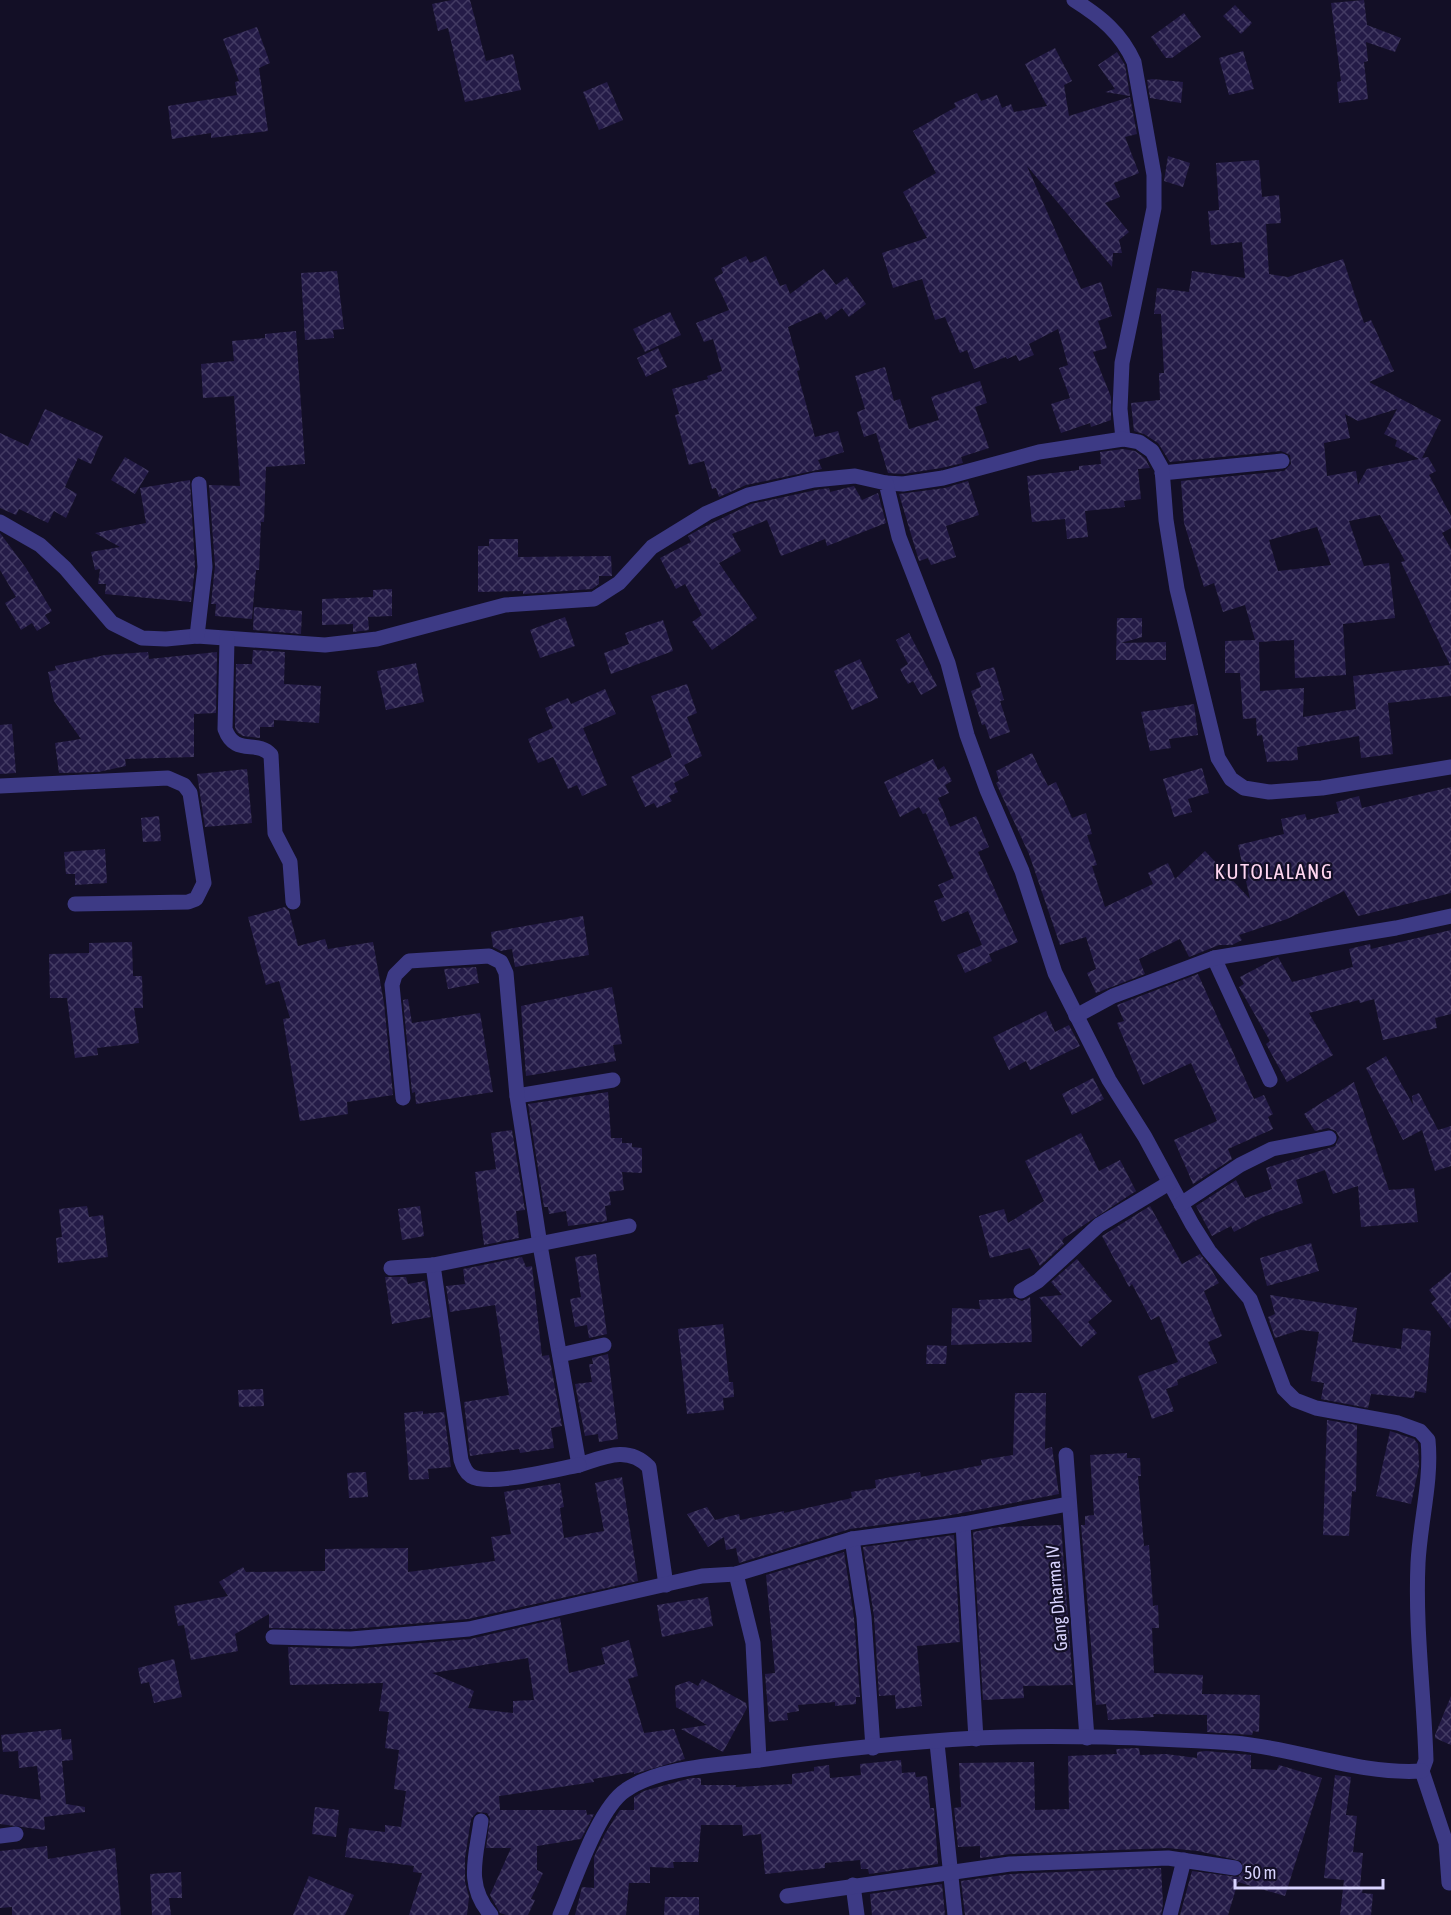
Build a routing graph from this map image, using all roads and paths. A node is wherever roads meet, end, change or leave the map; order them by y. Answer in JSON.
{"nodes":[{"id":1,"x":1074,"y":0,"type":"edge"},
{"id":2,"x":1123,"y":440,"type":"junction"},
{"id":3,"x":1282,"y":461,"type":"dead end"},
{"id":4,"x":1162,"y":473,"type":"junction"},
{"id":5,"x":886,"y":483,"type":"junction"},
{"id":6,"x":199,"y":484,"type":"dead end"},
{"id":7,"x":0,"y":522,"type":"edge"},
{"id":8,"x":197,"y":636,"type":"junction"},
{"id":9,"x":227,"y":639,"type":"junction"},
{"id":10,"x":1451,"y":767,"type":"edge"},
{"id":11,"x":0,"y":786,"type":"edge"},
{"id":12,"x":293,"y":902,"type":"dead end"},
{"id":13,"x":75,"y":904,"type":"dead end"},
{"id":14,"x":1451,"y":916,"type":"edge"},
{"id":15,"x":1214,"y":958,"type":"junction"},
{"id":16,"x":1077,"y":1016,"type":"junction"},
{"id":17,"x":613,"y":1080,"type":"dead end"},
{"id":18,"x":1270,"y":1080,"type":"dead end"},
{"id":19,"x":517,"y":1096,"type":"junction"},
{"id":20,"x":404,"y":1098,"type":"dead end"},
{"id":21,"x":1329,"y":1138,"type":"dead end"},
{"id":22,"x":1169,"y":1183,"type":"junction"},
{"id":23,"x":1181,"y":1204,"type":"junction"},
{"id":24,"x":629,"y":1226,"type":"dead end"},
{"id":25,"x":540,"y":1245,"type":"junction"},
{"id":26,"x":433,"y":1266,"type":"junction"},
{"id":27,"x":391,"y":1268,"type":"dead end"},
{"id":28,"x":1021,"y":1291,"type":"dead end"},
{"id":29,"x":604,"y":1345,"type":"dead end"},
{"id":30,"x":560,"y":1355,"type":"junction"},
{"id":31,"x":1066,"y":1455,"type":"dead end"},
{"id":32,"x":579,"y":1465,"type":"junction"},
{"id":33,"x":1068,"y":1504,"type":"junction"},
{"id":34,"x":963,"y":1524,"type":"junction"},
{"id":35,"x":852,"y":1539,"type":"junction"},
{"id":36,"x":736,"y":1574,"type":"junction"},
{"id":37,"x":666,"y":1586,"type":"junction"},
{"id":38,"x":273,"y":1637,"type":"dead end"},
{"id":39,"x":976,"y":1738,"type":"junction"},
{"id":40,"x":1087,"y":1738,"type":"junction"},
{"id":41,"x":937,"y":1743,"type":"junction"},
{"id":42,"x":873,"y":1748,"type":"junction"},
{"id":43,"x":759,"y":1760,"type":"junction"},
{"id":44,"x":1422,"y":1771,"type":"junction"},
{"id":45,"x":481,"y":1821,"type":"dead end"},
{"id":46,"x":16,"y":1834,"type":"dead end"},
{"id":47,"x":0,"y":1836,"type":"edge"},
{"id":48,"x":1184,"y":1860,"type":"junction"},
{"id":49,"x":1235,"y":1868,"type":"dead end"},
{"id":50,"x":951,"y":1874,"type":"junction"},
{"id":51,"x":1449,"y":1883,"type":"dead end"},
{"id":52,"x":853,"y":1884,"type":"junction"},
{"id":53,"x":787,"y":1896,"type":"dead end"},
{"id":54,"x":491,"y":1915,"type":"edge"},
{"id":55,"x":560,"y":1915,"type":"edge"},
{"id":56,"x":857,"y":1915,"type":"edge"},
{"id":57,"x":955,"y":1915,"type":"edge"},
{"id":58,"x":1170,"y":1915,"type":"edge"}],
"edges":[{"from":1,"to":2,"type":"street"},
{"from":2,"to":4,"type":"street"},
{"from":2,"to":5,"type":"street"},
{"from":3,"to":4,"type":"street"},
{"from":4,"to":10,"type":"street"},
{"from":5,"to":9,"type":"street"},
{"from":5,"to":16,"type":"street"},
{"from":6,"to":8,"type":"street"},
{"from":7,"to":8,"type":"street"},
{"from":8,"to":9,"type":"street"},
{"from":9,"to":12,"type":"street"},
{"from":11,"to":13,"type":"street"},
{"from":14,"to":15,"type":"street"},
{"from":15,"to":16,"type":"street"},
{"from":15,"to":18,"type":"street"},
{"from":16,"to":22,"type":"street"},
{"from":17,"to":19,"type":"street"},
{"from":19,"to":20,"type":"street"},
{"from":19,"to":25,"type":"street"},
{"from":21,"to":23,"type":"street"},
{"from":22,"to":23,"type":"street"},
{"from":22,"to":28,"type":"street"},
{"from":23,"to":44,"type":"street"},
{"from":24,"to":25,"type":"street"},
{"from":25,"to":26,"type":"street"},
{"from":25,"to":30,"type":"street"},
{"from":26,"to":27,"type":"street"},
{"from":26,"to":32,"type":"street"},
{"from":29,"to":30,"type":"street"},
{"from":30,"to":32,"type":"street"},
{"from":31,"to":33,"type":"street","name":"Gang Dharma IV"},
{"from":32,"to":37,"type":"street"},
{"from":33,"to":34,"type":"street"},
{"from":33,"to":40,"type":"street","name":"Gang Dharma IV"},
{"from":34,"to":35,"type":"street"},
{"from":34,"to":39,"type":"street"},
{"from":35,"to":36,"type":"street"},
{"from":35,"to":42,"type":"street"},
{"from":36,"to":37,"type":"street"},
{"from":36,"to":43,"type":"street"},
{"from":37,"to":38,"type":"street"},
{"from":39,"to":40,"type":"street"},
{"from":39,"to":41,"type":"street"},
{"from":40,"to":44,"type":"street"},
{"from":41,"to":42,"type":"street"},
{"from":41,"to":50,"type":"street"},
{"from":42,"to":43,"type":"street"},
{"from":43,"to":55,"type":"street"},
{"from":44,"to":51,"type":"street"},
{"from":45,"to":54,"type":"street"},
{"from":46,"to":47,"type":"street"},
{"from":48,"to":49,"type":"street"},
{"from":48,"to":50,"type":"street"},
{"from":48,"to":58,"type":"street"},
{"from":50,"to":52,"type":"street"},
{"from":50,"to":57,"type":"street"},
{"from":52,"to":53,"type":"street"},
{"from":52,"to":56,"type":"street"}]}
